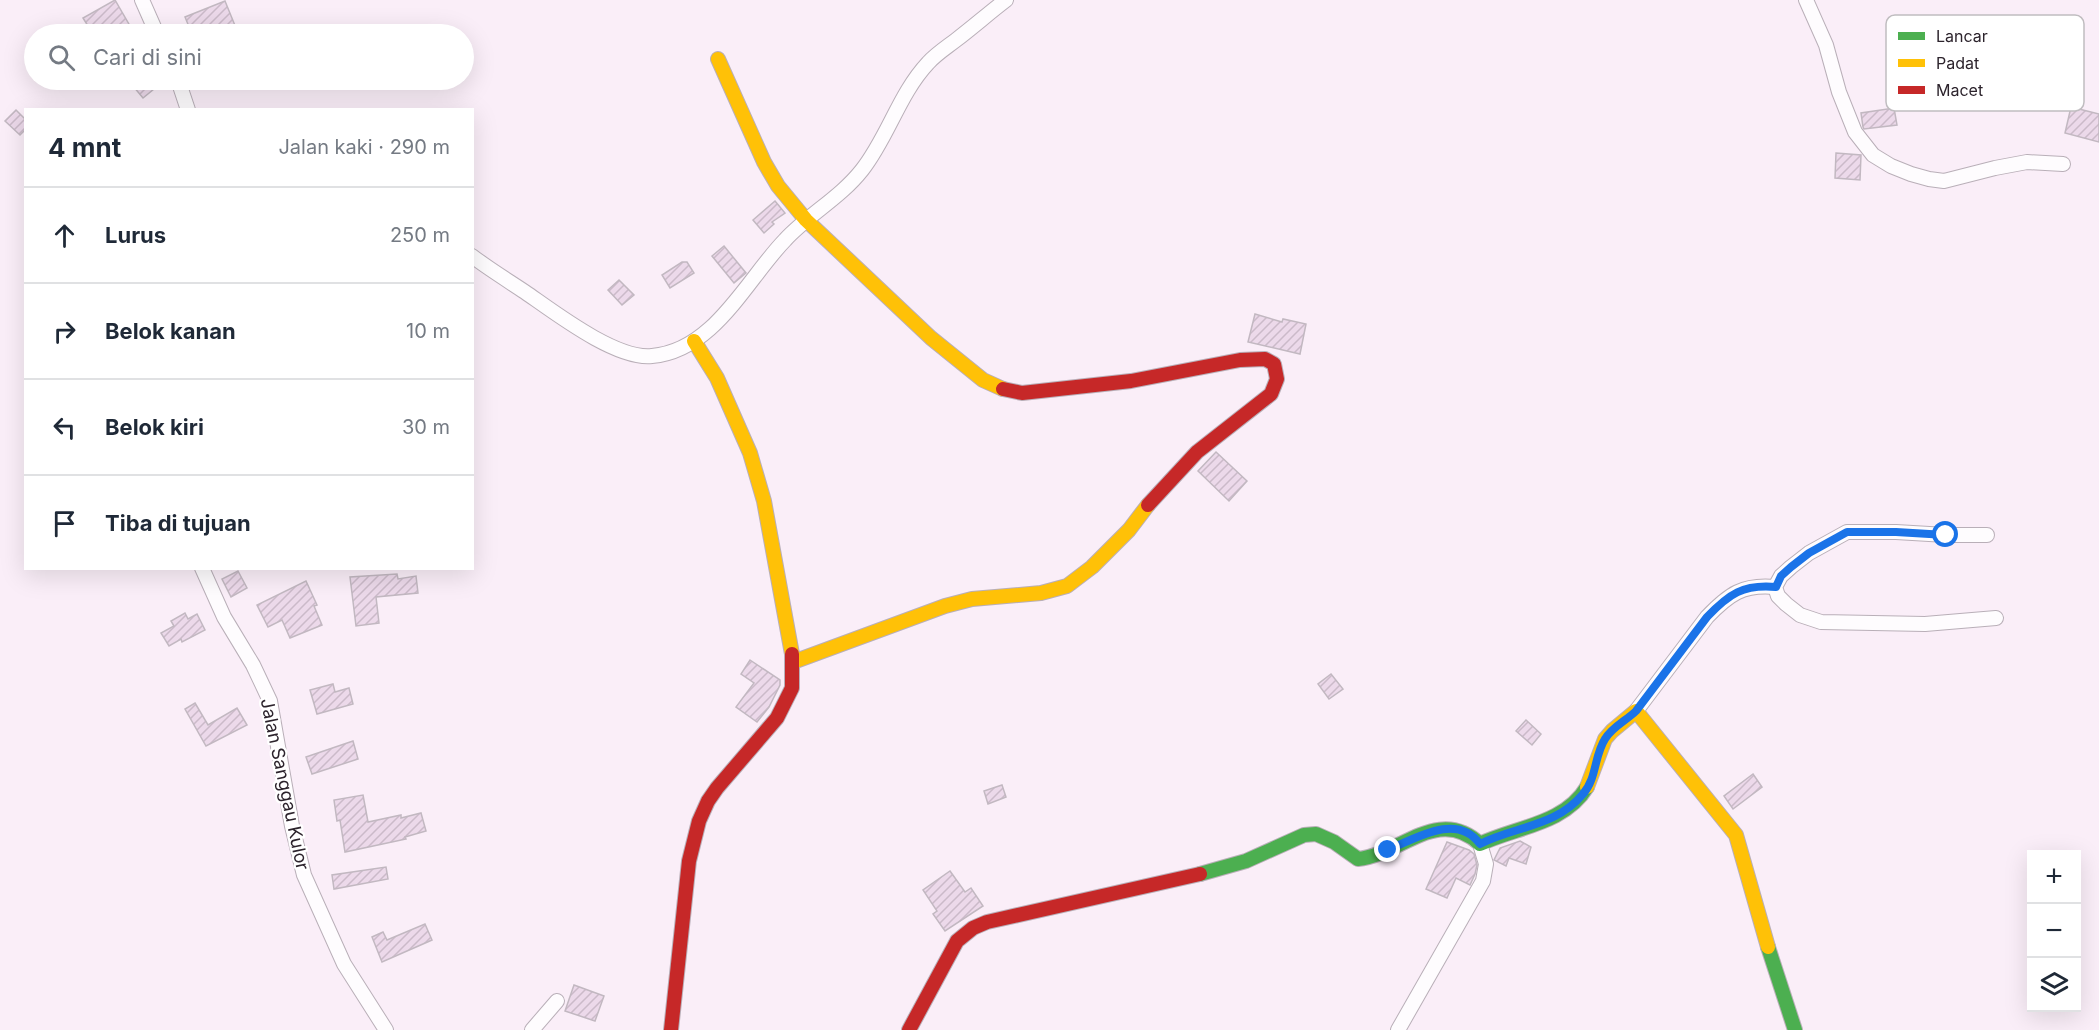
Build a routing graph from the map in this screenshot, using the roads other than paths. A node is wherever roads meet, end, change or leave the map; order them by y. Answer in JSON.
{"nodes":[{"id":1,"x":142,"y":0,"type":"edge"},
{"id":2,"x":1006,"y":0,"type":"edge"},
{"id":3,"x":1806,"y":0,"type":"edge"},
{"id":4,"x":153,"y":24,"type":"edge"},
{"id":5,"x":718,"y":59,"type":"dead end"},
{"id":6,"x":181,"y":90,"type":"edge"},
{"id":7,"x":187,"y":108,"type":"edge"},
{"id":8,"x":2063,"y":164,"type":"dead end"},
{"id":9,"x":806,"y":220,"type":"junction"},
{"id":10,"x":474,"y":257,"type":"edge"},
{"id":11,"x":694,"y":341,"type":"junction"},
{"id":12,"x":1987,"y":535,"type":"dead end"},
{"id":13,"x":203,"y":570,"type":"edge"},
{"id":14,"x":1776,"y":587,"type":"junction"},
{"id":15,"x":1996,"y":618,"type":"dead end"},
{"id":16,"x":793,"y":662,"type":"junction"},
{"id":17,"x":1636,"y":711,"type":"junction"},
{"id":18,"x":1480,"y":844,"type":"junction"},
{"id":19,"x":557,"y":1001,"type":"dead end"},
{"id":20,"x":386,"y":1030,"type":"edge"},
{"id":21,"x":532,"y":1030,"type":"edge"},
{"id":22,"x":671,"y":1030,"type":"edge"},
{"id":23,"x":909,"y":1030,"type":"edge"},
{"id":24,"x":1398,"y":1030,"type":"edge"},
{"id":25,"x":1795,"y":1030,"type":"edge"}],
"edges":[{"from":1,"to":4,"type":"street"},
{"from":2,"to":9,"type":"street"},
{"from":3,"to":8,"type":"street"},
{"from":5,"to":9,"type":"street"},
{"from":6,"to":7,"type":"street"},
{"from":9,"to":11,"type":"street"},
{"from":9,"to":16,"type":"street"},
{"from":10,"to":11,"type":"street"},
{"from":11,"to":16,"type":"street"},
{"from":12,"to":14,"type":"street"},
{"from":13,"to":20,"type":"street","name":"Jalan Sanggau Kulor"},
{"from":14,"to":15,"type":"street"},
{"from":14,"to":17,"type":"street"},
{"from":16,"to":22,"type":"street"},
{"from":17,"to":18,"type":"street"},
{"from":17,"to":25,"type":"street"},
{"from":18,"to":23,"type":"street"},
{"from":18,"to":24,"type":"street"},
{"from":19,"to":21,"type":"street"}]}
